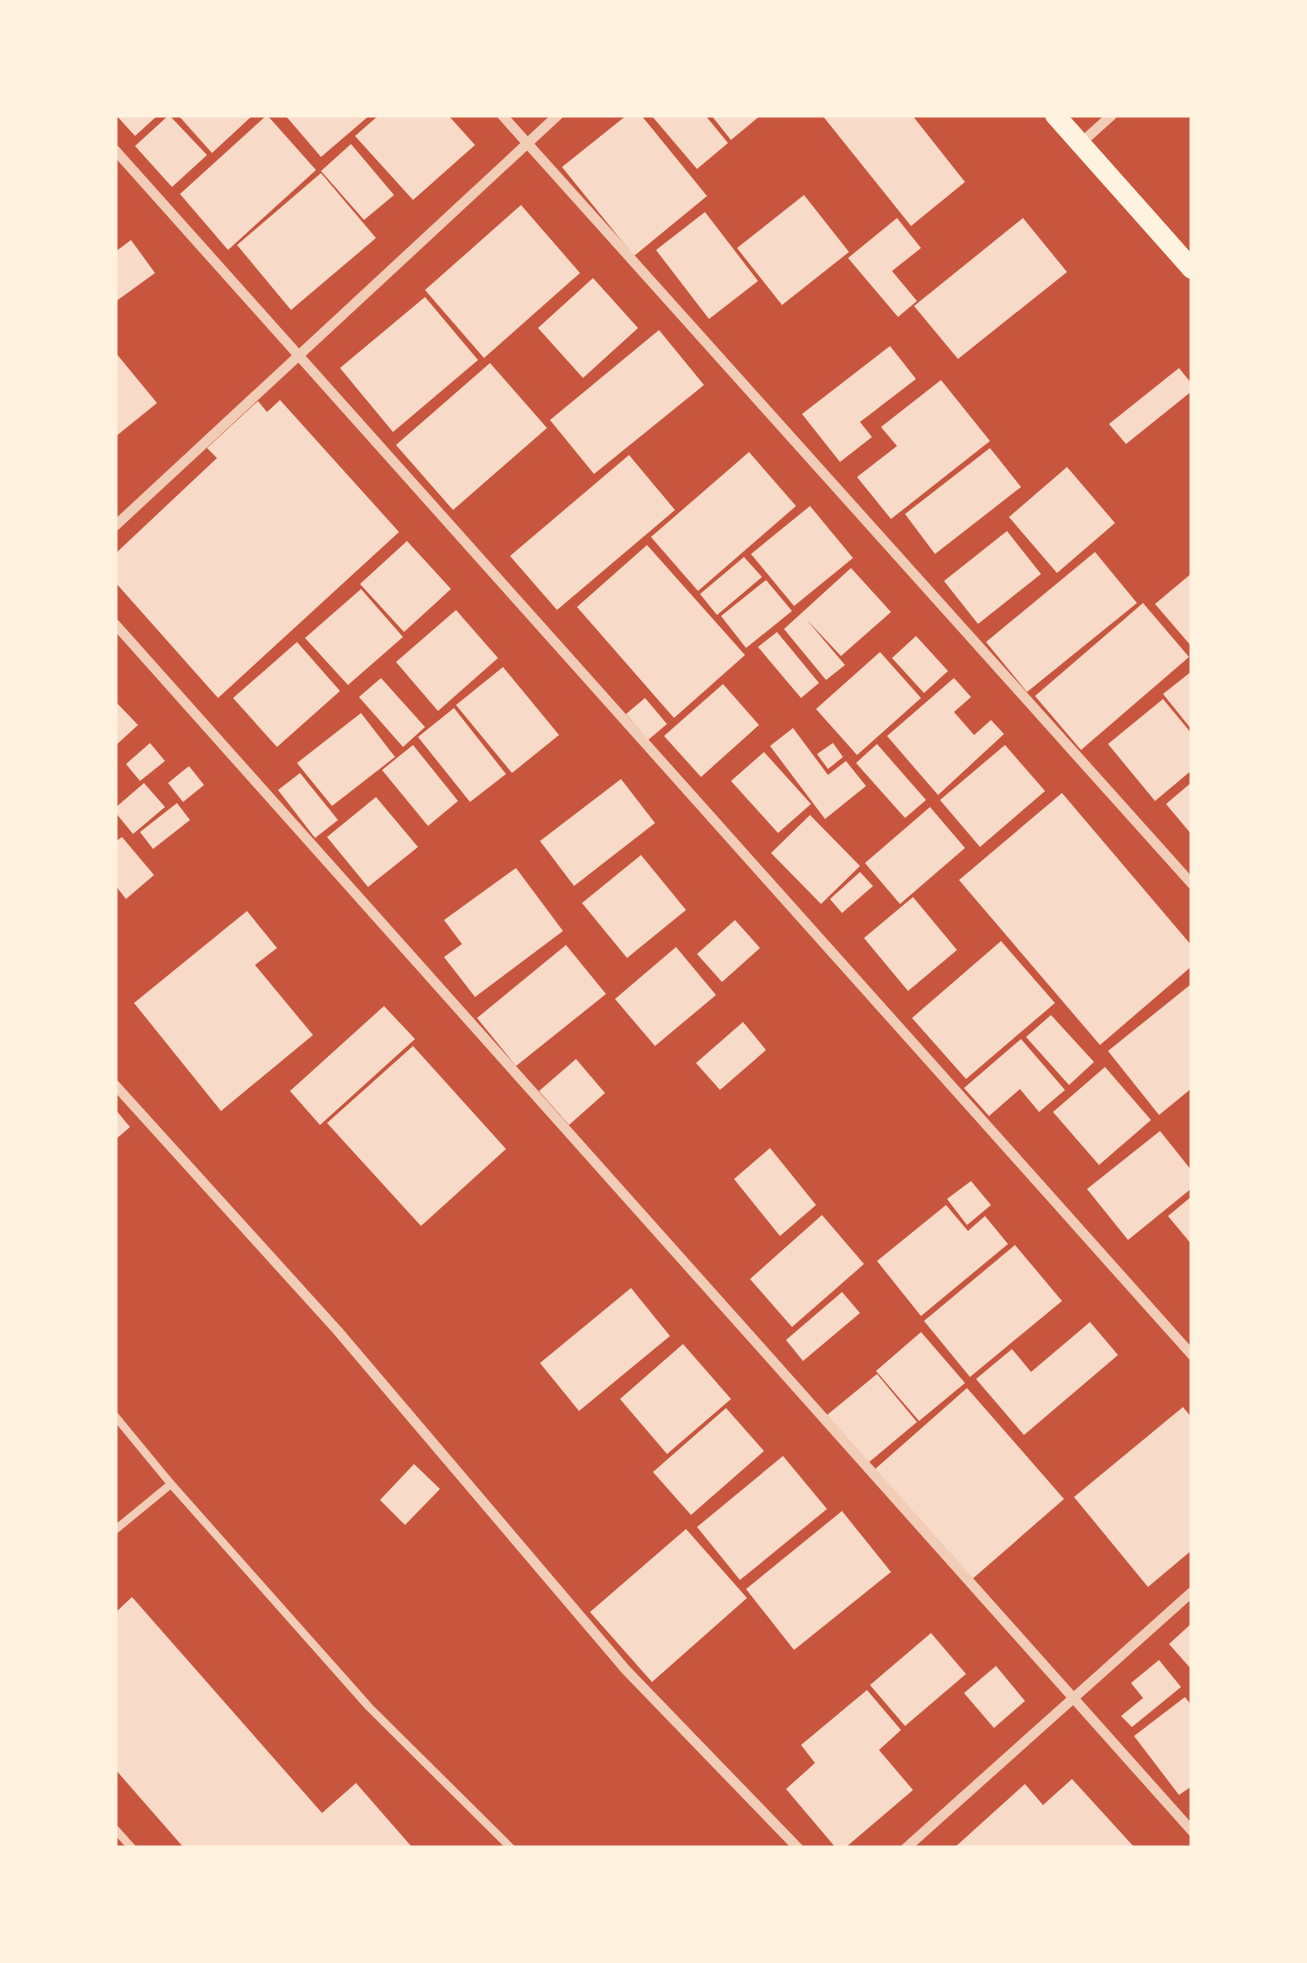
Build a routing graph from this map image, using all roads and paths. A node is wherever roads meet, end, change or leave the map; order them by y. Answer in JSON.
{"nodes":[{"id":1,"x":502,"y":115,"type":"edge"},
{"id":2,"x":558,"y":115,"type":"edge"},
{"id":3,"x":1055,"y":115,"type":"edge"},
{"id":4,"x":1112,"y":115,"type":"edge"},
{"id":5,"x":527,"y":142,"type":"junction"},
{"id":6,"x":1081,"y":143,"type":"junction"},
{"id":7,"x":115,"y":150,"type":"edge"},
{"id":8,"x":1192,"y":268,"type":"edge"},
{"id":9,"x":300,"y":355,"type":"junction"},
{"id":10,"x":115,"y":526,"type":"edge"},
{"id":11,"x":115,"y":624,"type":"edge"},
{"id":12,"x":1192,"y":884,"type":"edge"},
{"id":13,"x":115,"y":1084,"type":"edge"},
{"id":14,"x":1192,"y":1355,"type":"edge"},
{"id":15,"x":115,"y":1416,"type":"edge"},
{"id":16,"x":171,"y":1484,"type":"junction"},
{"id":17,"x":115,"y":1530,"type":"edge"},
{"id":18,"x":1192,"y":1592,"type":"edge"},
{"id":19,"x":1072,"y":1699,"type":"junction"},
{"id":20,"x":115,"y":1829,"type":"edge"},
{"id":21,"x":1192,"y":1831,"type":"edge"},
{"id":22,"x":132,"y":1848,"type":"edge"},
{"id":23,"x":511,"y":1848,"type":"edge"},
{"id":24,"x":798,"y":1848,"type":"edge"},
{"id":25,"x":906,"y":1848,"type":"edge"}],
"edges":[{"from":1,"to":5,"type":"street"},
{"from":2,"to":5,"type":"street"},
{"from":3,"to":6,"type":"main road"},
{"from":4,"to":6,"type":"street"},
{"from":5,"to":9,"type":"street"},
{"from":5,"to":12,"type":"street"},
{"from":6,"to":8,"type":"main road"},
{"from":7,"to":9,"type":"street"},
{"from":9,"to":10,"type":"street"},
{"from":9,"to":14,"type":"street"},
{"from":11,"to":19,"type":"street"},
{"from":13,"to":24,"type":"street"},
{"from":15,"to":16,"type":"lane"},
{"from":16,"to":17,"type":"lane"},
{"from":16,"to":23,"type":"lane"},
{"from":18,"to":19,"type":"street"},
{"from":19,"to":21,"type":"street"},
{"from":19,"to":25,"type":"street"},
{"from":20,"to":22,"type":"lane"}]}
